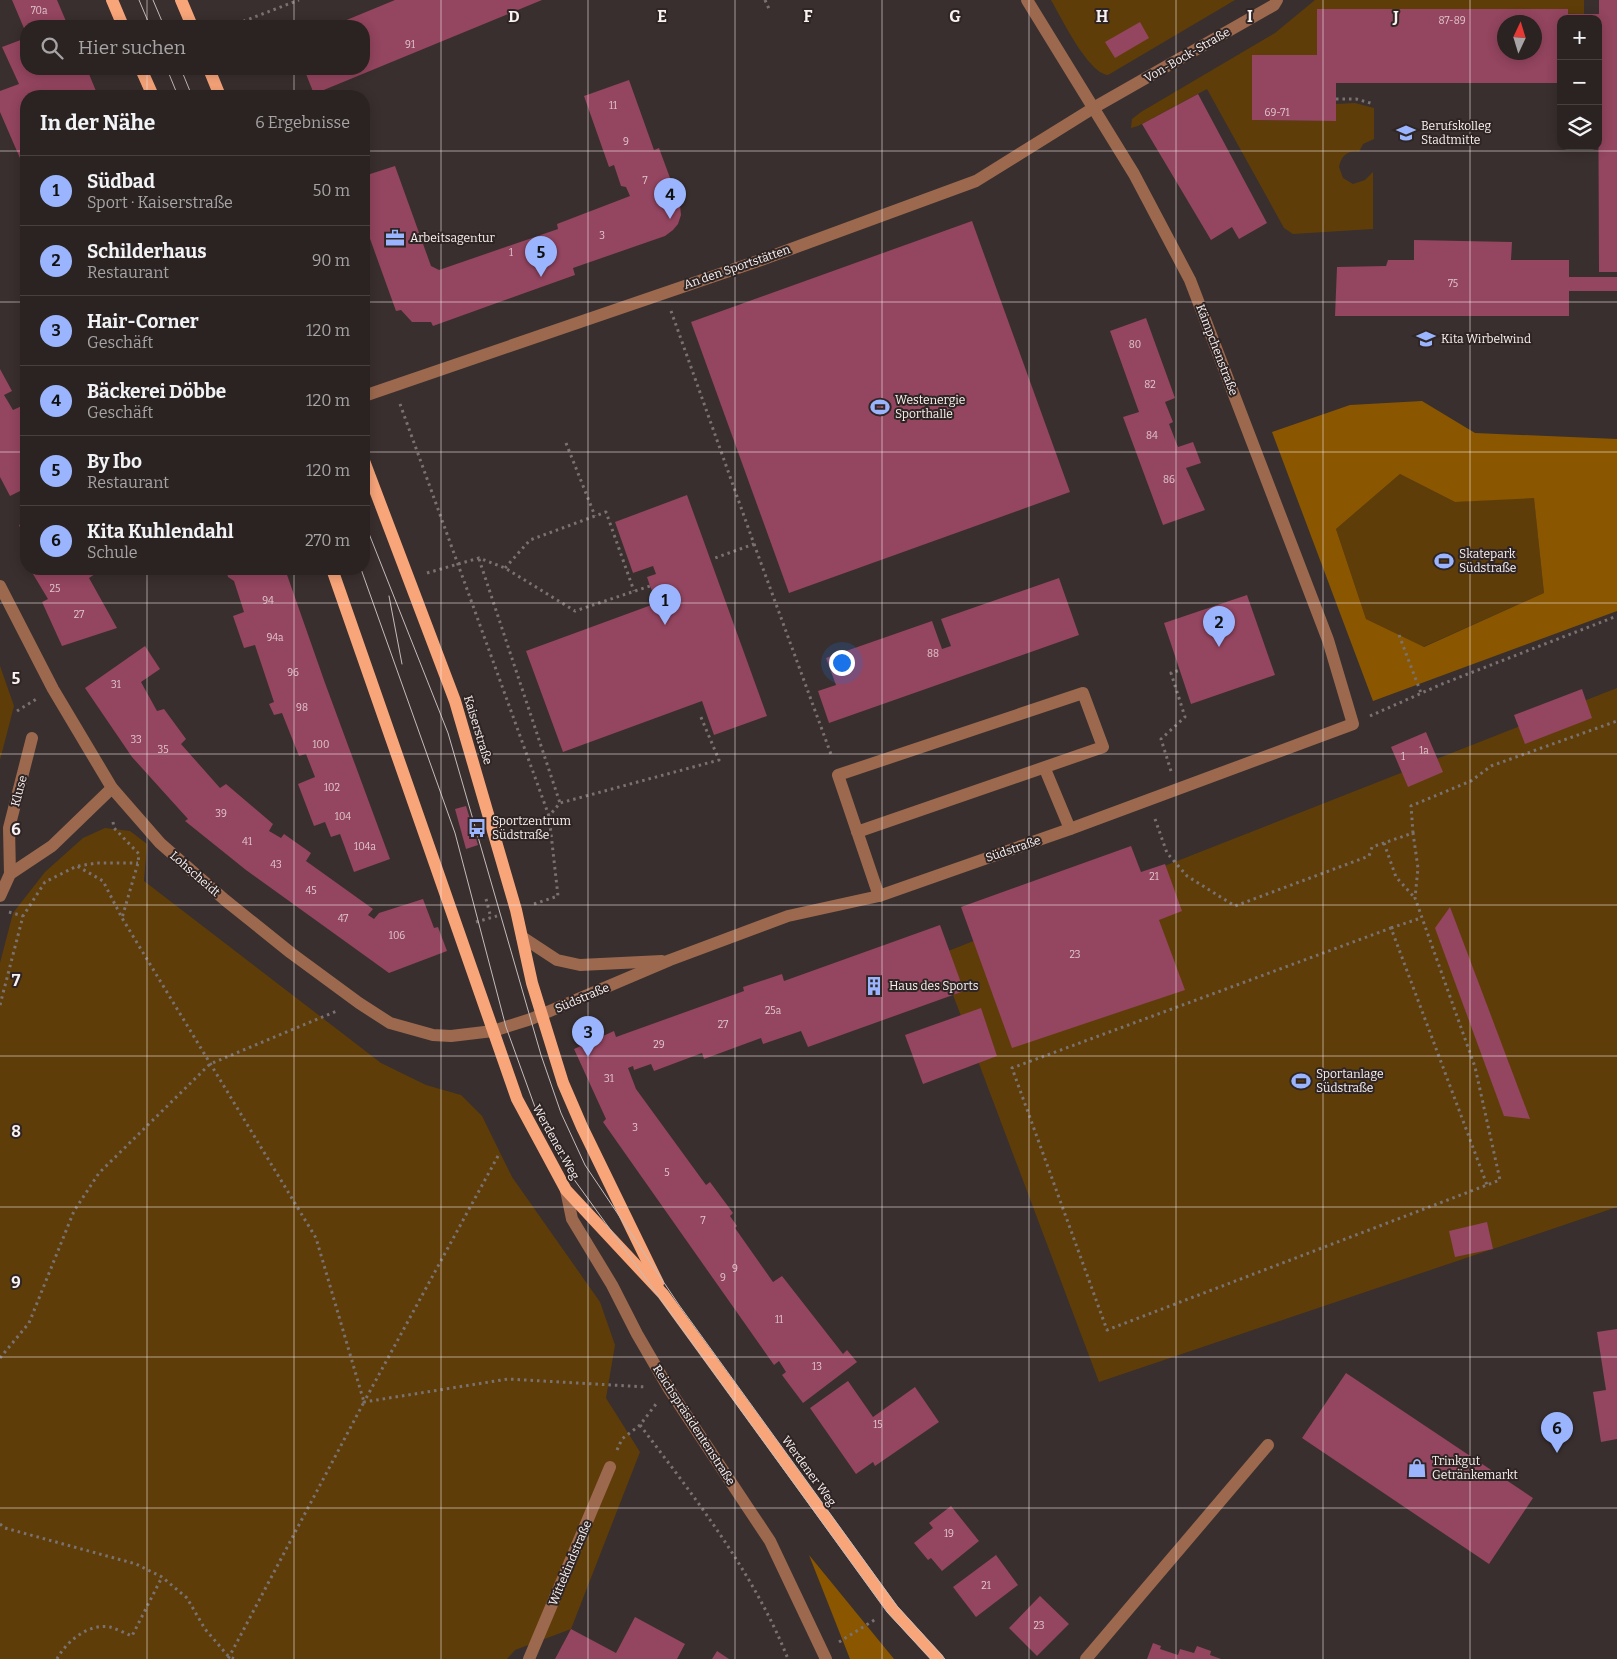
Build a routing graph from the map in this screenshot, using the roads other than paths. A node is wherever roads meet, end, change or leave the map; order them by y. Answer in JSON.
{"nodes":[{"id":1,"x":112,"y":0,"type":"edge"},
{"id":2,"x":181,"y":0,"type":"edge"},
{"id":3,"x":1027,"y":0,"type":"edge"},
{"id":4,"x":1278,"y":0,"type":"edge"},
{"id":5,"x":120,"y":20,"type":"edge"},
{"id":6,"x":189,"y":20,"type":"edge"},
{"id":7,"x":144,"y":75,"type":"edge"},
{"id":8,"x":211,"y":75,"type":"edge"},
{"id":9,"x":150,"y":90,"type":"edge"},
{"id":10,"x":218,"y":90,"type":"edge"},
{"id":11,"x":1095,"y":107,"type":"junction"},
{"id":12,"x":370,"y":394,"type":"edge"},
{"id":13,"x":370,"y":477,"type":"edge"},
{"id":14,"x":334,"y":575,"type":"edge"},
{"id":15,"x":0,"y":586,"type":"edge"},
{"id":16,"x":1353,"y":724,"type":"joint"},
{"id":17,"x":32,"y":738,"type":"dead end"},
{"id":18,"x":1045,"y":769,"type":"junction"},
{"id":19,"x":112,"y":788,"type":"junction"},
{"id":20,"x":1070,"y":830,"type":"junction"},
{"id":21,"x":858,"y":832,"type":"junction"},
{"id":22,"x":10,"y":874,"type":"junction"},
{"id":23,"x":0,"y":896,"type":"edge"},
{"id":24,"x":878,"y":896,"type":"junction"},
{"id":25,"x":522,"y":937,"type":"junction"},
{"id":26,"x":670,"y":960,"type":"junction"},
{"id":27,"x":542,"y":1015,"type":"junction"},
{"id":28,"x":493,"y":1031,"type":"junction"},
{"id":29,"x":566,"y":1190,"type":"junction"},
{"id":30,"x":664,"y":1294,"type":"junction"},
{"id":31,"x":1268,"y":1445,"type":"dead end"},
{"id":32,"x":610,"y":1467,"type":"dead end"},
{"id":33,"x":824,"y":1655,"type":"edge"},
{"id":34,"x":529,"y":1659,"type":"edge"},
{"id":35,"x":938,"y":1659,"type":"edge"},
{"id":36,"x":1086,"y":1659,"type":"edge"}],
"edges":[{"from":1,"to":5,"type":"main road"},
{"from":2,"to":6,"type":"main road"},
{"from":3,"to":11,"type":"street","name":"Kämpchenstraße"},
{"from":4,"to":11,"type":"street","name":"Von-Bock-Straße"},
{"from":7,"to":9,"type":"main road"},
{"from":8,"to":10,"type":"main road"},
{"from":11,"to":12,"type":"street","name":"An den Sportstätten"},
{"from":11,"to":16,"type":"street","name":"Kämpchenstraße"},
{"from":13,"to":25,"type":"main road","name":"Kaiserstraße"},
{"from":14,"to":28,"type":"main road"},
{"from":15,"to":19,"type":"street","name":"Lohscheidt"},
{"from":16,"to":20,"type":"street","name":"Südstraße"},
{"from":17,"to":22,"type":"street","name":"Kluse"},
{"from":18,"to":20,"type":"street"},
{"from":18,"to":21,"type":"street"},
{"from":18,"to":21,"type":"street"},
{"from":19,"to":22,"type":"street"},
{"from":19,"to":28,"type":"street","name":"Lohscheidt"},
{"from":20,"to":24,"type":"street","name":"Südstraße"},
{"from":21,"to":24,"type":"street"},
{"from":22,"to":23,"type":"street","name":"Kluse"},
{"from":24,"to":26,"type":"street","name":"Südstraße"},
{"from":25,"to":26,"type":"street","name":"Südstraße"},
{"from":25,"to":27,"type":"main road","name":"Kaiserstraße"},
{"from":26,"to":27,"type":"street","name":"Südstraße"},
{"from":27,"to":28,"type":"street","name":"Südstraße"},
{"from":27,"to":30,"type":"main road","name":"Werdener Weg"},
{"from":28,"to":29,"type":"main road","name":"Werdener Weg"},
{"from":29,"to":30,"type":"main road","name":"Werdener Weg"},
{"from":29,"to":33,"type":"street","name":"Reichspräsidentenstraße"},
{"from":30,"to":35,"type":"main road","name":"Werdener Weg"},
{"from":31,"to":36,"type":"street"},
{"from":32,"to":34,"type":"street","name":"Wittekindstraße"}]}
